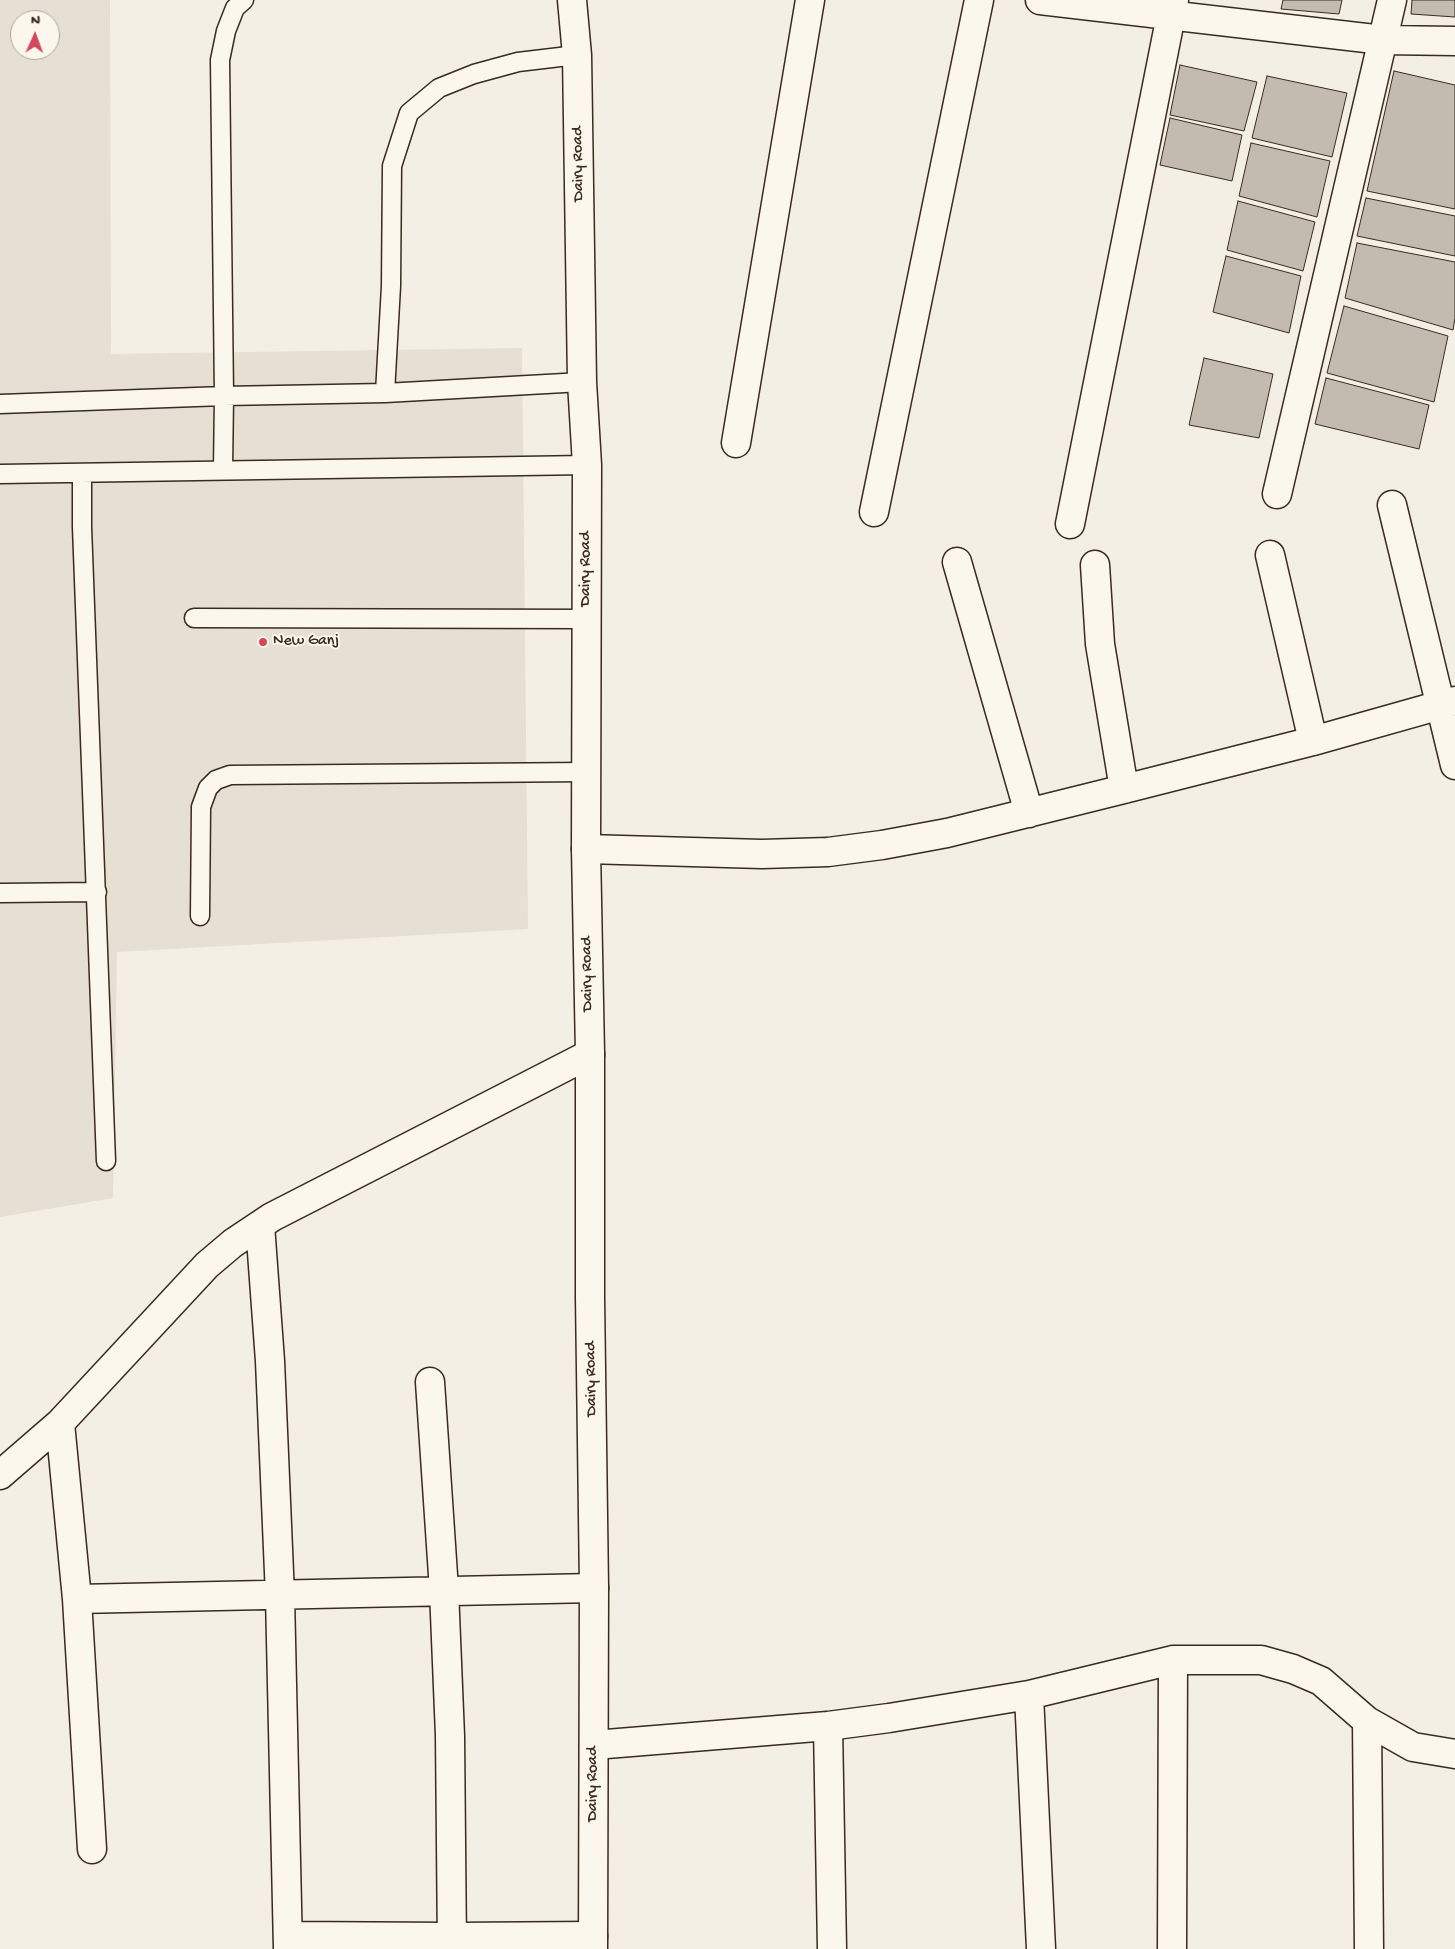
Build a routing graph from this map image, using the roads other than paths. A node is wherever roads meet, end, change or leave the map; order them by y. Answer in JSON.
{"nodes":[{"id":1,"x":244,"y":0,"type":"edge"},
{"id":2,"x":572,"y":0,"type":"edge"},
{"id":3,"x":810,"y":0,"type":"edge"},
{"id":4,"x":979,"y":0,"type":"edge"},
{"id":5,"x":1040,"y":0,"type":"edge"},
{"id":6,"x":1392,"y":0,"type":"edge"},
{"id":7,"x":1172,"y":8,"type":"edge"},
{"id":8,"x":1383,"y":40,"type":"junction"},
{"id":9,"x":1455,"y":41,"type":"edge"},
{"id":10,"x":577,"y":54,"type":"junction"},
{"id":11,"x":582,"y":382,"type":"junction"},
{"id":12,"x":385,"y":393,"type":"junction"},
{"id":13,"x":224,"y":396,"type":"junction"},
{"id":14,"x":0,"y":404,"type":"edge"},
{"id":15,"x":736,"y":443,"type":"dead end"},
{"id":16,"x":587,"y":465,"type":"junction"},
{"id":17,"x":223,"y":470,"type":"junction"},
{"id":18,"x":82,"y":473,"type":"junction"},
{"id":19,"x":0,"y":474,"type":"edge"},
{"id":20,"x":1277,"y":494,"type":"dead end"},
{"id":21,"x":1392,"y":505,"type":"dead end"},
{"id":22,"x":874,"y":512,"type":"dead end"},
{"id":23,"x":1070,"y":524,"type":"dead end"},
{"id":24,"x":1270,"y":555,"type":"dead end"},
{"id":25,"x":957,"y":562,"type":"dead end"},
{"id":26,"x":1095,"y":565,"type":"dead end"},
{"id":27,"x":194,"y":618,"type":"dead end"},
{"id":28,"x":587,"y":619,"type":"junction"},
{"id":29,"x":1448,"y":703,"type":"edge"},
{"id":30,"x":1312,"y":741,"type":"junction"},
{"id":31,"x":1455,"y":765,"type":"edge"},
{"id":32,"x":586,"y":772,"type":"junction"},
{"id":33,"x":1124,"y":789,"type":"junction"},
{"id":34,"x":1028,"y":813,"type":"junction"},
{"id":35,"x":586,"y":849,"type":"junction"},
{"id":36,"x":0,"y":892,"type":"edge"},
{"id":37,"x":97,"y":892,"type":"junction"},
{"id":38,"x":200,"y":916,"type":"dead end"},
{"id":39,"x":590,"y":1054,"type":"junction"},
{"id":40,"x":106,"y":1161,"type":"dead end"},
{"id":41,"x":260,"y":1225,"type":"junction"},
{"id":42,"x":430,"y":1382,"type":"dead end"},
{"id":43,"x":60,"y":1423,"type":"junction"},
{"id":44,"x":0,"y":1475,"type":"edge"},
{"id":45,"x":594,"y":1588,"type":"junction"},
{"id":46,"x":444,"y":1590,"type":"junction"},
{"id":47,"x":280,"y":1596,"type":"junction"},
{"id":48,"x":77,"y":1599,"type":"junction"},
{"id":49,"x":1173,"y":1660,"type":"junction"},
{"id":50,"x":1029,"y":1695,"type":"junction"},
{"id":51,"x":1367,"y":1721,"type":"junction"},
{"id":52,"x":828,"y":1726,"type":"junction"},
{"id":53,"x":594,"y":1745,"type":"junction"},
{"id":54,"x":1455,"y":1754,"type":"edge"},
{"id":55,"x":92,"y":1849,"type":"dead end"},
{"id":56,"x":594,"y":1942,"type":"edge"},
{"id":57,"x":288,"y":1943,"type":"edge"},
{"id":58,"x":452,"y":1943,"type":"edge"},
{"id":59,"x":832,"y":1949,"type":"edge"},
{"id":60,"x":1041,"y":1949,"type":"edge"},
{"id":61,"x":1172,"y":1949,"type":"edge"},
{"id":62,"x":1369,"y":1949,"type":"edge"}],
"edges":[{"from":1,"to":13,"type":"lane"},
{"from":2,"to":10,"type":"street","name":"Dairy Road"},
{"from":3,"to":15,"type":"street"},
{"from":4,"to":22,"type":"street"},
{"from":5,"to":7,"type":"street"},
{"from":6,"to":8,"type":"street"},
{"from":7,"to":8,"type":"street"},
{"from":7,"to":23,"type":"street"},
{"from":8,"to":9,"type":"street"},
{"from":8,"to":20,"type":"street"},
{"from":10,"to":11,"type":"street","name":"Dairy Road"},
{"from":10,"to":12,"type":"lane"},
{"from":11,"to":12,"type":"lane"},
{"from":11,"to":16,"type":"street","name":"Dairy Road"},
{"from":12,"to":13,"type":"lane"},
{"from":13,"to":14,"type":"lane"},
{"from":13,"to":17,"type":"lane"},
{"from":16,"to":17,"type":"lane"},
{"from":16,"to":28,"type":"street","name":"Dairy Road"},
{"from":17,"to":18,"type":"lane"},
{"from":18,"to":19,"type":"lane"},
{"from":18,"to":37,"type":"lane"},
{"from":21,"to":29,"type":"street"},
{"from":24,"to":30,"type":"street"},
{"from":25,"to":34,"type":"street"},
{"from":26,"to":33,"type":"street"},
{"from":27,"to":28,"type":"lane"},
{"from":28,"to":32,"type":"street","name":"Dairy Road"},
{"from":29,"to":30,"type":"street"},
{"from":29,"to":31,"type":"street"},
{"from":30,"to":33,"type":"street"},
{"from":32,"to":35,"type":"street","name":"Dairy Road"},
{"from":32,"to":38,"type":"lane"},
{"from":33,"to":34,"type":"street"},
{"from":34,"to":35,"type":"street"},
{"from":35,"to":39,"type":"street","name":"Dairy Road"},
{"from":36,"to":37,"type":"lane"},
{"from":37,"to":40,"type":"lane"},
{"from":39,"to":41,"type":"street"},
{"from":39,"to":45,"type":"street","name":"Dairy Road"},
{"from":41,"to":43,"type":"street"},
{"from":41,"to":47,"type":"street"},
{"from":42,"to":46,"type":"street"},
{"from":43,"to":44,"type":"street"},
{"from":43,"to":48,"type":"street"},
{"from":45,"to":46,"type":"street"},
{"from":45,"to":53,"type":"street","name":"Dairy Road"},
{"from":46,"to":47,"type":"street"},
{"from":46,"to":58,"type":"street"},
{"from":47,"to":48,"type":"street"},
{"from":47,"to":57,"type":"street"},
{"from":48,"to":55,"type":"street"},
{"from":49,"to":50,"type":"street"},
{"from":49,"to":51,"type":"street"},
{"from":49,"to":61,"type":"street"},
{"from":50,"to":52,"type":"street"},
{"from":50,"to":60,"type":"street"},
{"from":51,"to":54,"type":"street"},
{"from":51,"to":62,"type":"street"},
{"from":52,"to":53,"type":"street"},
{"from":52,"to":59,"type":"street"},
{"from":53,"to":56,"type":"street","name":"Dairy Road"},
{"from":56,"to":58,"type":"street"},
{"from":57,"to":58,"type":"street"}]}
